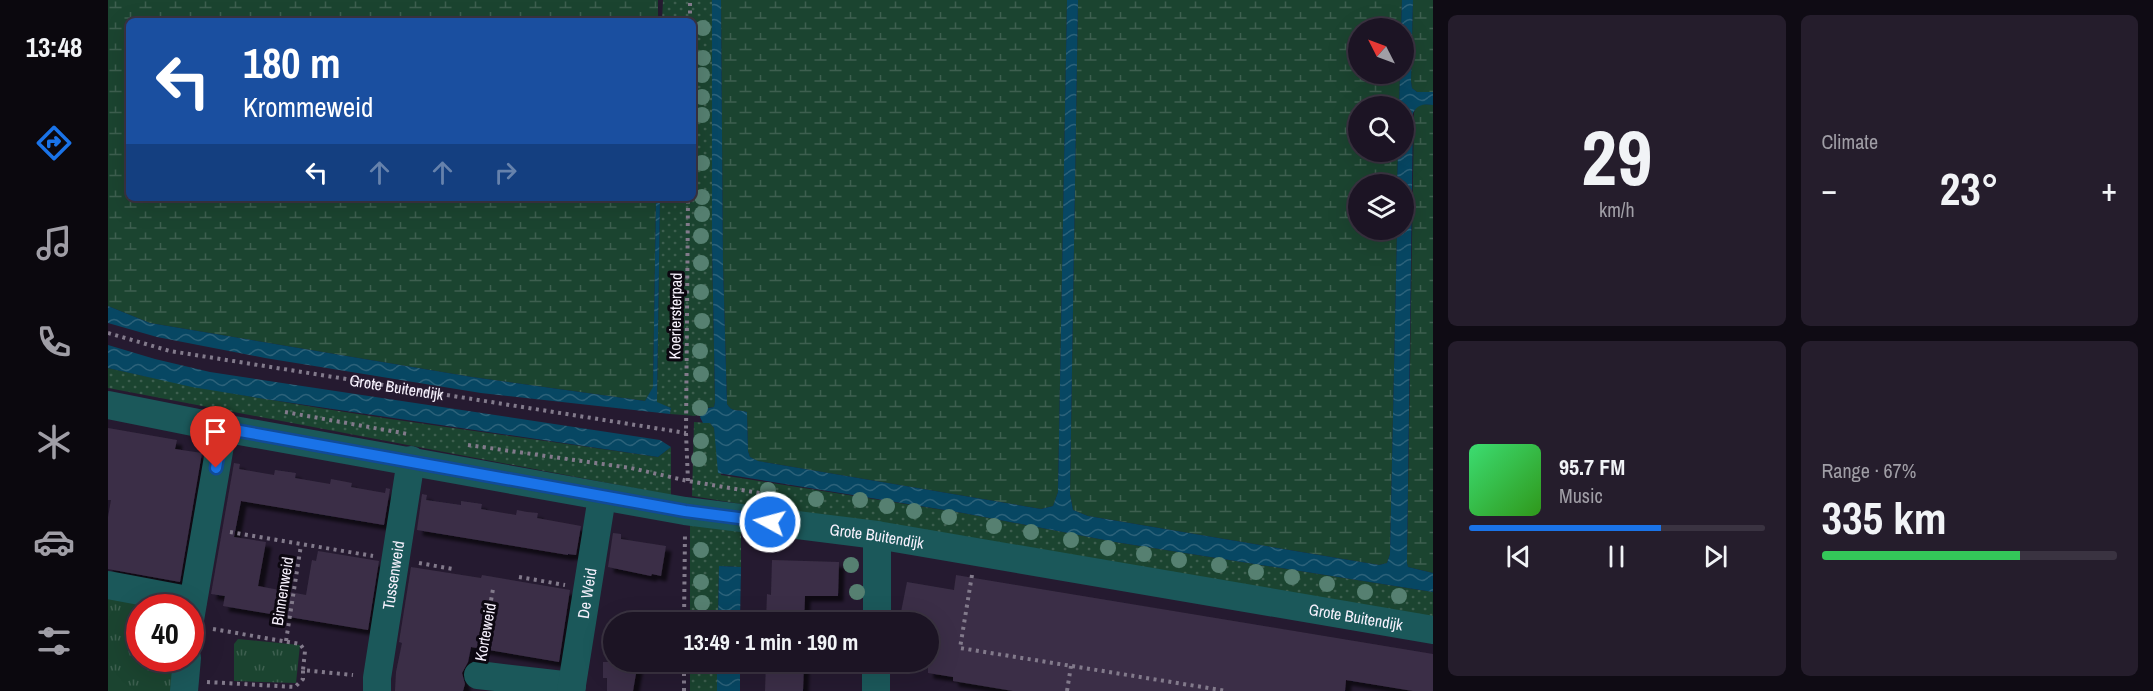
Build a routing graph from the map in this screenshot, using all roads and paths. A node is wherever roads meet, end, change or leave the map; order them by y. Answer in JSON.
{"nodes":[{"id":1,"x":690,"y":0,"type":"edge"},
{"id":2,"x":690,"y":18,"type":"edge"},
{"id":3,"x":688,"y":201,"type":"edge"},
{"id":4,"x":108,"y":333,"type":"edge"},
{"id":5,"x":108,"y":405,"type":"edge"},
{"id":6,"x":279,"y":411,"type":"dead end"},
{"id":7,"x":223,"y":428,"type":"junction"},
{"id":8,"x":686,"y":433,"type":"joint"},
{"id":9,"x":467,"y":445,"type":"dead end"},
{"id":10,"x":411,"y":447,"type":"junction"},
{"id":11,"x":688,"y":481,"type":"dead end"},
{"id":12,"x":602,"y":497,"type":"junction"},
{"id":13,"x":205,"y":527,"type":"junction"},
{"id":14,"x":877,"y":535,"type":"junction"},
{"id":15,"x":301,"y":545,"type":"junction"},
{"id":16,"x":976,"y":553,"type":"junction"},
{"id":17,"x":396,"y":560,"type":"junction"},
{"id":18,"x":453,"y":569,"type":"dead end"},
{"id":19,"x":519,"y":577,"type":"dead end"},
{"id":20,"x":108,"y":585,"type":"edge"},
{"id":21,"x":493,"y":589,"type":"dead end"},
{"id":22,"x":588,"y":589,"type":"junction"},
{"id":23,"x":134,"y":594,"type":"edge"},
{"id":24,"x":200,"y":594,"type":"edge"},
{"id":25,"x":877,"y":612,"type":"edge"},
{"id":26,"x":204,"y":618,"type":"edge"},
{"id":27,"x":1433,"y":630,"type":"edge"},
{"id":28,"x":286,"y":641,"type":"junction"},
{"id":29,"x":1071,"y":666,"type":"junction"},
{"id":30,"x":303,"y":670,"type":"junction"},
{"id":31,"x":684,"y":672,"type":"edge"},
{"id":32,"x":876,"y":672,"type":"edge"},
{"id":33,"x":478,"y":675,"type":"joint"},
{"id":34,"x":185,"y":677,"type":"edge"},
{"id":35,"x":377,"y":685,"type":"edge"},
{"id":36,"x":281,"y":688,"type":"edge"},
{"id":37,"x":572,"y":688,"type":"edge"},
{"id":38,"x":684,"y":691,"type":"edge"},
{"id":39,"x":876,"y":691,"type":"edge"},
{"id":40,"x":1067,"y":691,"type":"edge"},
{"id":41,"x":1225,"y":691,"type":"edge"}],
"edges":[{"from":1,"to":2,"type":"path"},
{"from":3,"to":8,"type":"path","name":"Koeriersterpad"},
{"from":4,"to":8,"type":"path","name":"Grote Buitendijk"},
{"from":5,"to":7,"type":"street","name":"Grote Buitendijk"},
{"from":6,"to":10,"type":"path"},
{"from":7,"to":10,"type":"street","name":"Grote Buitendijk"},
{"from":7,"to":13,"type":"street"},
{"from":9,"to":11,"type":"path"},
{"from":10,"to":12,"type":"street","name":"Grote Buitendijk"},
{"from":10,"to":17,"type":"street","name":"Tussenweid"},
{"from":12,"to":14,"type":"street","name":"Grote Buitendijk"},
{"from":12,"to":22,"type":"street","name":"De Weid"},
{"from":13,"to":15,"type":"path","name":"Binnenweid"},
{"from":13,"to":24,"type":"street"},
{"from":14,"to":16,"type":"street","name":"Grote Buitendijk"},
{"from":14,"to":25,"type":"street"},
{"from":15,"to":17,"type":"path","name":"Binnenweid"},
{"from":15,"to":28,"type":"path","name":"Binnenweid"},
{"from":16,"to":27,"type":"street","name":"Grote Buitendijk"},
{"from":16,"to":29,"type":"path"},
{"from":17,"to":18,"type":"path"},
{"from":17,"to":35,"type":"street","name":"Tussenweid"},
{"from":19,"to":22,"type":"path"},
{"from":20,"to":23,"type":"street"},
{"from":21,"to":33,"type":"path","name":"Korteweid"},
{"from":22,"to":37,"type":"street","name":"De Weid"},
{"from":26,"to":28,"type":"path","name":"Binnenweid"},
{"from":28,"to":30,"type":"path","name":"Binnenweid"},
{"from":29,"to":40,"type":"path"},
{"from":29,"to":41,"type":"path"},
{"from":30,"to":35,"type":"path"},
{"from":30,"to":36,"type":"path"},
{"from":31,"to":38,"type":"path"},
{"from":32,"to":39,"type":"street"},
{"from":33,"to":37,"type":"street","name":"Korteweid"},
{"from":34,"to":36,"type":"path"}]}
